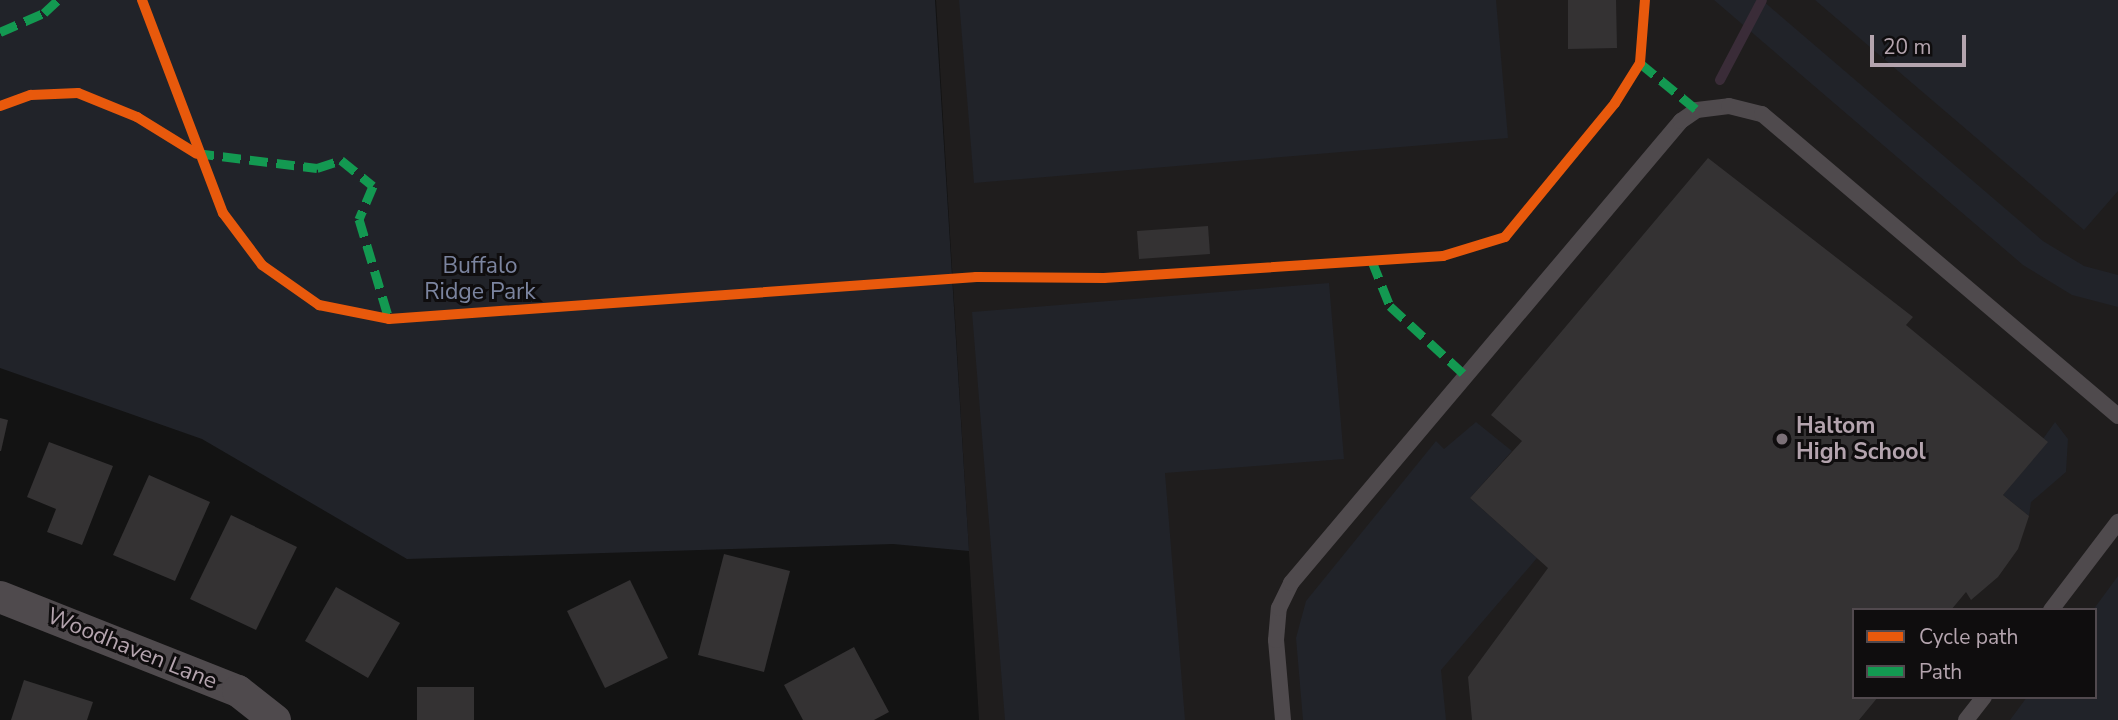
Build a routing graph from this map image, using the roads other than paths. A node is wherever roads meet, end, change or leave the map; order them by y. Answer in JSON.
{"nodes":[{"id":1,"x":2118,"y":416,"type":"edge"},
{"id":2,"x":2118,"y":522,"type":"edge"},
{"id":3,"x":0,"y":597,"type":"edge"},
{"id":4,"x":2053,"y":608,"type":"edge"},
{"id":5,"x":1982,"y":699,"type":"edge"},
{"id":6,"x":269,"y":713,"type":"edge"},
{"id":7,"x":1283,"y":720,"type":"edge"},
{"id":8,"x":1966,"y":720,"type":"edge"}],
"edges":[{"from":1,"to":7,"type":"lane"},
{"from":2,"to":4,"type":"lane"},
{"from":3,"to":6,"type":"street","name":"Woodhaven Lane"},
{"from":5,"to":8,"type":"lane"}]}
